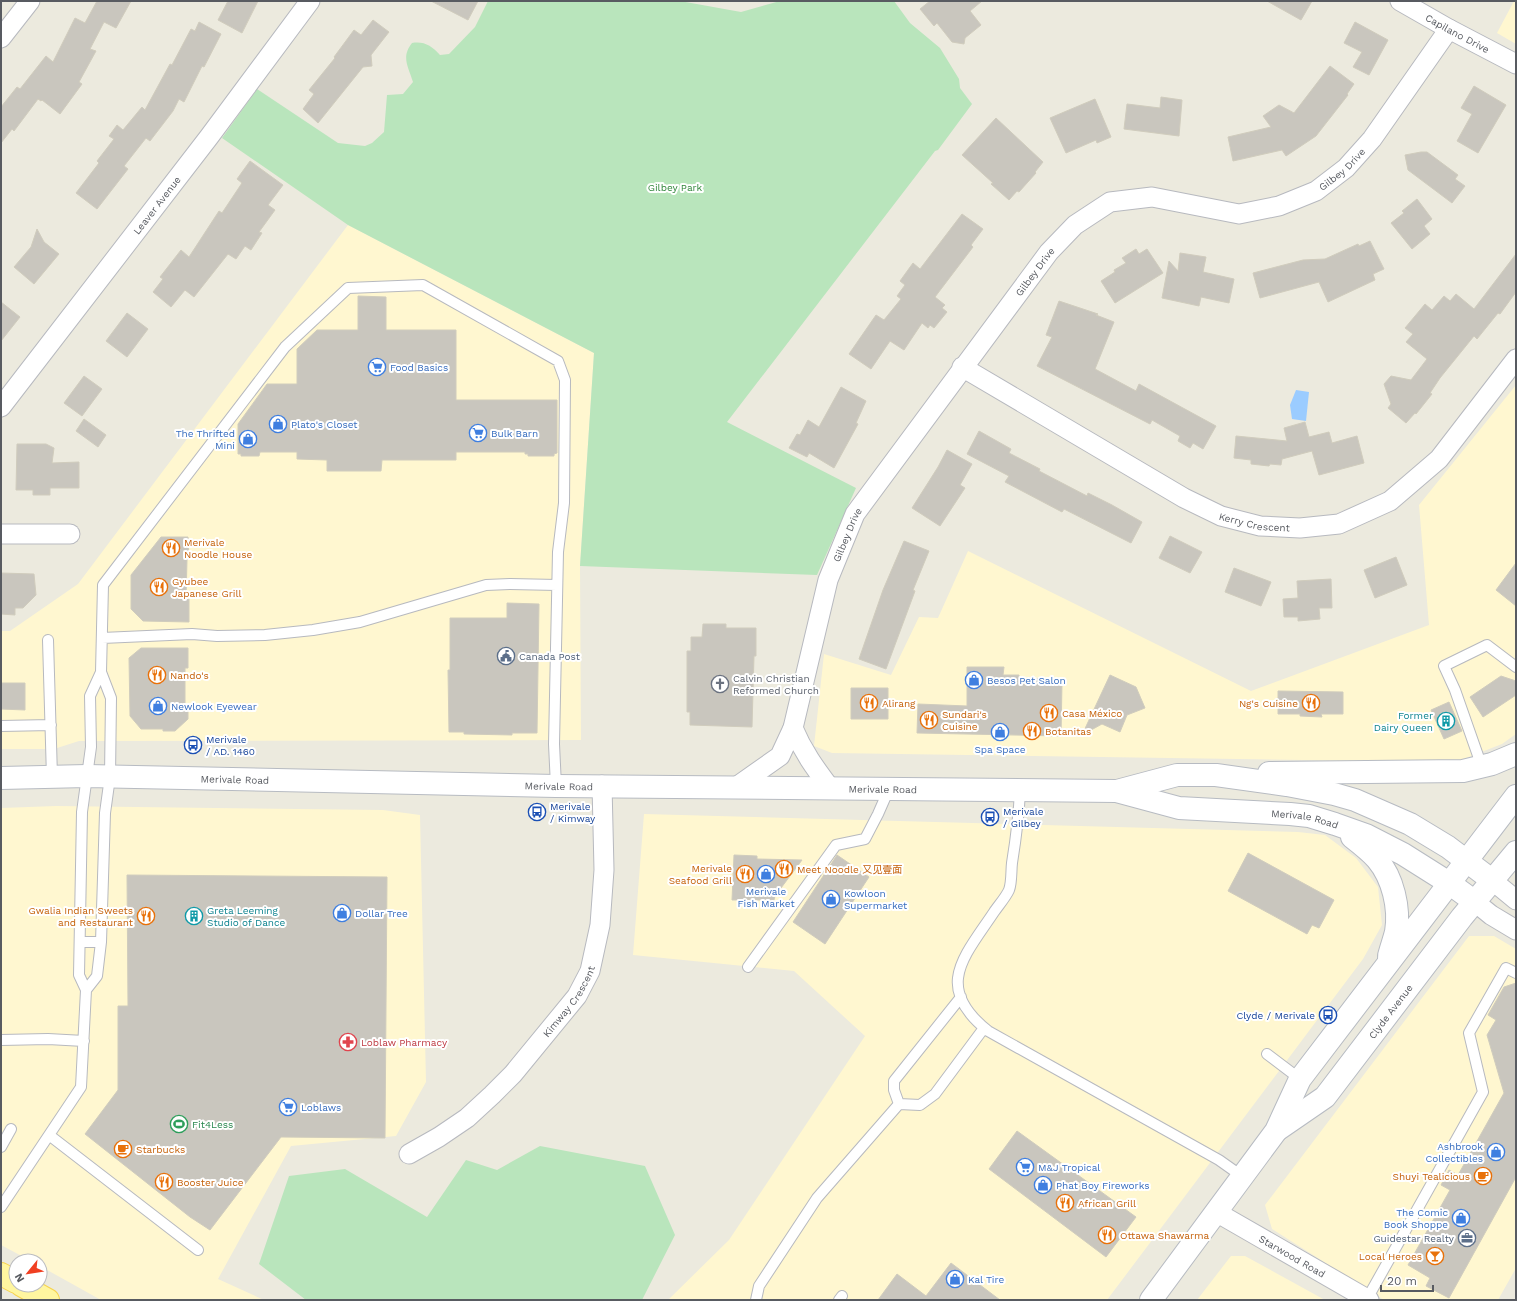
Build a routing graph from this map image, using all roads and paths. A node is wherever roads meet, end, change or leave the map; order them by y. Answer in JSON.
{"nodes":[{"id":1,"x":30,"y":1,"type":"edge"},
{"id":2,"x":310,"y":1,"type":"edge"},
{"id":3,"x":1400,"y":1,"type":"edge"},
{"id":4,"x":1449,"y":29,"type":"junction"},
{"id":5,"x":1,"y":38,"type":"edge"},
{"id":6,"x":1516,"y":64,"type":"edge"},
{"id":7,"x":1516,"y":359,"type":"edge"},
{"id":8,"x":962,"y":368,"type":"junction"},
{"id":9,"x":1,"y":407,"type":"edge"},
{"id":10,"x":1,"y":534,"type":"edge"},
{"id":11,"x":70,"y":534,"type":"dead end"},
{"id":12,"x":558,"y":585,"type":"junction"},
{"id":13,"x":102,"y":638,"type":"junction"},
{"id":14,"x":48,"y":640,"type":"dead end"},
{"id":15,"x":1516,"y":667,"type":"edge"},
{"id":16,"x":101,"y":672,"type":"junction"},
{"id":17,"x":50,"y":725,"type":"junction"},
{"id":18,"x":1,"y":726,"type":"edge"},
{"id":19,"x":793,"y":728,"type":"junction"},
{"id":20,"x":1516,"y":754,"type":"edge"},
{"id":21,"x":1482,"y":767,"type":"junction"},
{"id":22,"x":1216,"y":775,"type":"junction"},
{"id":23,"x":87,"y":776,"type":"junction"},
{"id":24,"x":52,"y":777,"type":"junction"},
{"id":25,"x":110,"y":777,"type":"junction"},
{"id":26,"x":1,"y":778,"type":"edge"},
{"id":27,"x":556,"y":786,"type":"junction"},
{"id":28,"x":602,"y":786,"type":"junction"},
{"id":29,"x":736,"y":787,"type":"junction"},
{"id":30,"x":830,"y":788,"type":"junction"},
{"id":31,"x":889,"y":789,"type":"junction"},
{"id":32,"x":1020,"y":790,"type":"junction"},
{"id":33,"x":1116,"y":791,"type":"junction"},
{"id":34,"x":1516,"y":796,"type":"edge"},
{"id":35,"x":1335,"y":824,"type":"junction"},
{"id":36,"x":1516,"y":852,"type":"edge"},
{"id":37,"x":1467,"y":860,"type":"junction"},
{"id":38,"x":1492,"y":881,"type":"junction"},
{"id":39,"x":1449,"y":883,"type":"junction"},
{"id":40,"x":1516,"y":900,"type":"edge"},
{"id":41,"x":1475,"y":902,"type":"junction"},
{"id":42,"x":1516,"y":930,"type":"edge"},
{"id":43,"x":81,"y":942,"type":"junction"},
{"id":44,"x":102,"y":942,"type":"junction"},
{"id":45,"x":1387,"y":964,"type":"junction"},
{"id":46,"x":748,"y":967,"type":"dead end"},
{"id":47,"x":1516,"y":973,"type":"edge"},
{"id":48,"x":86,"y":990,"type":"junction"},
{"id":49,"x":961,"y":997,"type":"junction"},
{"id":50,"x":984,"y":1028,"type":"junction"},
{"id":51,"x":1,"y":1040,"type":"edge"},
{"id":52,"x":84,"y":1041,"type":"junction"},
{"id":53,"x":1267,"y":1054,"type":"dead end"},
{"id":54,"x":1300,"y":1079,"type":"junction"},
{"id":55,"x":899,"y":1104,"type":"junction"},
{"id":56,"x":11,"y":1129,"type":"dead end"},
{"id":57,"x":1276,"y":1131,"type":"junction"},
{"id":58,"x":49,"y":1135,"type":"junction"},
{"id":59,"x":1,"y":1147,"type":"edge"},
{"id":60,"x":408,"y":1154,"type":"dead end"},
{"id":61,"x":1243,"y":1177,"type":"junction"},
{"id":62,"x":1,"y":1207,"type":"edge"},
{"id":63,"x":1216,"y":1212,"type":"junction"},
{"id":64,"x":198,"y":1250,"type":"dead end"},
{"id":65,"x":35,"y":1293,"type":"edge"},
{"id":66,"x":48,"y":1300,"type":"edge"},
{"id":67,"x":756,"y":1300,"type":"edge"},
{"id":68,"x":1151,"y":1300,"type":"edge"},
{"id":69,"x":1368,"y":1300,"type":"edge"}],
"edges":[{"from":1,"to":5,"type":"street"},
{"from":2,"to":9,"type":"street","name":"Leaver Avenue"},
{"from":3,"to":4,"type":"street","name":"Capilano Drive"},
{"from":4,"to":6,"type":"street","name":"Capilano Drive"},
{"from":4,"to":8,"type":"street","name":"Gilbey Drive"},
{"from":7,"to":8,"type":"street","name":"Kerry Crescent"},
{"from":8,"to":19,"type":"street","name":"Gilbey Drive"},
{"from":10,"to":11,"type":"street"},
{"from":12,"to":13,"type":"lane"},
{"from":12,"to":13,"type":"lane"},
{"from":12,"to":27,"type":"lane"},
{"from":13,"to":16,"type":"lane"},
{"from":14,"to":17,"type":"lane"},
{"from":15,"to":21,"type":"lane"},
{"from":16,"to":23,"type":"lane"},
{"from":16,"to":25,"type":"lane"},
{"from":17,"to":18,"type":"lane"},
{"from":17,"to":24,"type":"lane"},
{"from":19,"to":29,"type":"street","name":"Gilbey Drive"},
{"from":19,"to":30,"type":"street"},
{"from":20,"to":21,"type":"main road"},
{"from":21,"to":22,"type":"main road"},
{"from":22,"to":33,"type":"main road","name":"Merivale Road"},
{"from":22,"to":37,"type":"main road","name":"Merivale Road"},
{"from":23,"to":24,"type":"main road","name":"Merivale Road"},
{"from":23,"to":25,"type":"main road","name":"Merivale Road"},
{"from":23,"to":43,"type":"lane"},
{"from":24,"to":26,"type":"main road","name":"Merivale Road"},
{"from":25,"to":27,"type":"main road","name":"Merivale Road"},
{"from":25,"to":44,"type":"lane"},
{"from":27,"to":28,"type":"main road","name":"Merivale Road"},
{"from":28,"to":29,"type":"main road","name":"Merivale Road"},
{"from":28,"to":60,"type":"street","name":"Kimway Crescent"},
{"from":29,"to":30,"type":"main road","name":"Merivale Road"},
{"from":30,"to":31,"type":"main road","name":"Merivale Road"},
{"from":31,"to":32,"type":"main road","name":"Merivale Road"},
{"from":31,"to":46,"type":"lane"},
{"from":32,"to":33,"type":"main road","name":"Merivale Road"},
{"from":32,"to":49,"type":"lane"},
{"from":33,"to":35,"type":"main road","name":"Merivale Road"},
{"from":34,"to":37,"type":"main road"},
{"from":35,"to":39,"type":"main road","name":"Merivale Road"},
{"from":35,"to":45,"type":"main road"},
{"from":36,"to":38,"type":"main road"},
{"from":37,"to":38,"type":"main road","name":"Merivale Road"},
{"from":37,"to":39,"type":"main road","name":"Clyde Avenue"},
{"from":38,"to":40,"type":"street"},
{"from":38,"to":41,"type":"main road","name":"Clyde Avenue"},
{"from":39,"to":41,"type":"main road","name":"Merivale Road"},
{"from":39,"to":45,"type":"main road","name":"Clyde Avenue"},
{"from":41,"to":42,"type":"street"},
{"from":41,"to":57,"type":"main road","name":"Clyde Avenue"},
{"from":43,"to":44,"type":"lane"},
{"from":43,"to":48,"type":"lane"},
{"from":44,"to":48,"type":"lane"},
{"from":45,"to":54,"type":"main road","name":"Clyde Avenue"},
{"from":47,"to":69,"type":"lane"},
{"from":48,"to":52,"type":"lane"},
{"from":49,"to":50,"type":"lane"},
{"from":49,"to":55,"type":"lane"},
{"from":50,"to":55,"type":"lane"},
{"from":50,"to":61,"type":"lane"},
{"from":51,"to":52,"type":"lane"},
{"from":52,"to":58,"type":"lane"},
{"from":53,"to":54,"type":"lane"},
{"from":54,"to":57,"type":"main road","name":"Clyde Avenue"},
{"from":55,"to":67,"type":"lane"},
{"from":56,"to":59,"type":"lane"},
{"from":57,"to":61,"type":"main road","name":"Clyde Avenue"},
{"from":58,"to":62,"type":"lane"},
{"from":58,"to":64,"type":"lane"},
{"from":61,"to":63,"type":"main road","name":"Clyde Avenue"},
{"from":63,"to":68,"type":"main road","name":"Clyde Avenue"},
{"from":63,"to":69,"type":"street","name":"Starwood Road"},
{"from":65,"to":66,"type":"main road"}]}
